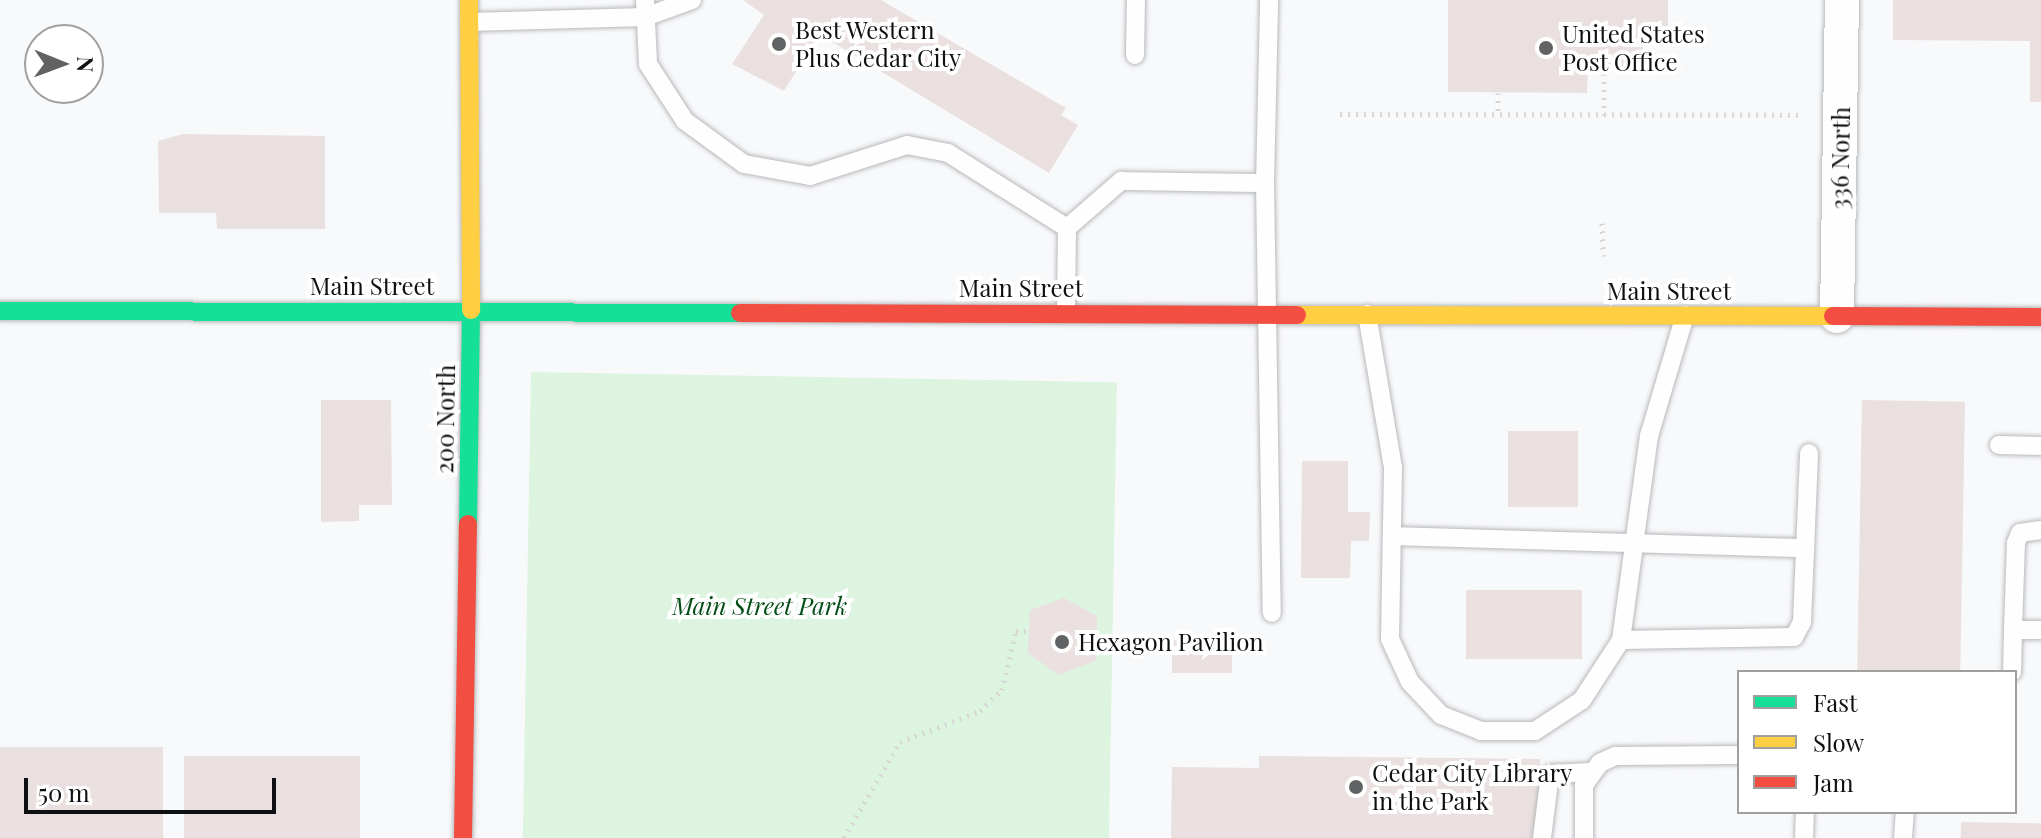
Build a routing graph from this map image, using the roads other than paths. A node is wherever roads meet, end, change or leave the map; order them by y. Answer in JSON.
{"nodes":[{"id":1,"x":469,"y":0,"type":"edge"},
{"id":2,"x":692,"y":0,"type":"edge"},
{"id":3,"x":1136,"y":0,"type":"edge"},
{"id":4,"x":1269,"y":0,"type":"edge"},
{"id":5,"x":1842,"y":0,"type":"edge"},
{"id":6,"x":645,"y":9,"type":"edge"},
{"id":7,"x":469,"y":22,"type":"junction"},
{"id":8,"x":1135,"y":55,"type":"dead end"},
{"id":9,"x":1265,"y":183,"type":"junction"},
{"id":10,"x":1067,"y":228,"type":"junction"},
{"id":11,"x":471,"y":310,"type":"junction"},
{"id":12,"x":0,"y":311,"type":"edge"},
{"id":13,"x":1066,"y":312,"type":"junction"},
{"id":14,"x":1268,"y":313,"type":"junction"},
{"id":15,"x":1367,"y":314,"type":"junction"},
{"id":16,"x":1685,"y":315,"type":"junction"},
{"id":17,"x":1837,"y":316,"type":"junction"},
{"id":18,"x":2041,"y":317,"type":"edge"},
{"id":19,"x":1999,"y":445,"type":"dead end"},
{"id":20,"x":2041,"y":446,"type":"edge"},
{"id":21,"x":1809,"y":453,"type":"dead end"},
{"id":22,"x":2041,"y":530,"type":"edge"},
{"id":23,"x":1392,"y":536,"type":"junction"},
{"id":24,"x":1634,"y":540,"type":"junction"},
{"id":25,"x":1805,"y":548,"type":"junction"},
{"id":26,"x":1272,"y":613,"type":"dead end"},
{"id":27,"x":2013,"y":630,"type":"junction"},
{"id":28,"x":2041,"y":630,"type":"edge"},
{"id":29,"x":1621,"y":640,"type":"junction"},
{"id":30,"x":2012,"y":670,"type":"edge"},
{"id":31,"x":1737,"y":755,"type":"edge"},
{"id":32,"x":1590,"y":772,"type":"junction"},
{"id":33,"x":1805,"y":814,"type":"edge"},
{"id":34,"x":1905,"y":814,"type":"edge"},
{"id":35,"x":463,"y":838,"type":"edge"},
{"id":36,"x":1542,"y":838,"type":"edge"},
{"id":37,"x":1584,"y":838,"type":"edge"},
{"id":38,"x":1804,"y":838,"type":"edge"},
{"id":39,"x":1903,"y":838,"type":"edge"}],
"edges":[{"from":1,"to":7,"type":"main road","name":"200 North"},
{"from":2,"to":6,"type":"lane"},
{"from":3,"to":8,"type":"lane"},
{"from":4,"to":9,"type":"lane"},
{"from":5,"to":17,"type":"street","name":"336 North"},
{"from":6,"to":7,"type":"lane"},
{"from":6,"to":10,"type":"lane"},
{"from":7,"to":11,"type":"main road","name":"200 North"},
{"from":9,"to":10,"type":"lane"},
{"from":9,"to":14,"type":"lane"},
{"from":10,"to":13,"type":"lane"},
{"from":11,"to":12,"type":"main road","name":"Main Street"},
{"from":11,"to":13,"type":"main road","name":"Main Street"},
{"from":11,"to":35,"type":"main road","name":"200 North"},
{"from":13,"to":14,"type":"main road","name":"Main Street"},
{"from":14,"to":15,"type":"main road","name":"Main Street"},
{"from":14,"to":26,"type":"lane"},
{"from":15,"to":16,"type":"main road","name":"Main Street"},
{"from":15,"to":23,"type":"lane"},
{"from":16,"to":17,"type":"main road","name":"Main Street"},
{"from":16,"to":24,"type":"lane"},
{"from":17,"to":18,"type":"main road","name":"Main Street"},
{"from":19,"to":20,"type":"lane"},
{"from":21,"to":25,"type":"lane"},
{"from":22,"to":27,"type":"lane"},
{"from":23,"to":24,"type":"lane"},
{"from":23,"to":29,"type":"lane"},
{"from":24,"to":25,"type":"lane"},
{"from":24,"to":29,"type":"lane"},
{"from":25,"to":29,"type":"lane"},
{"from":27,"to":28,"type":"lane"},
{"from":27,"to":30,"type":"lane"},
{"from":31,"to":32,"type":"lane"},
{"from":32,"to":36,"type":"lane"},
{"from":32,"to":37,"type":"lane"},
{"from":33,"to":38,"type":"lane"},
{"from":34,"to":39,"type":"lane"}]}
